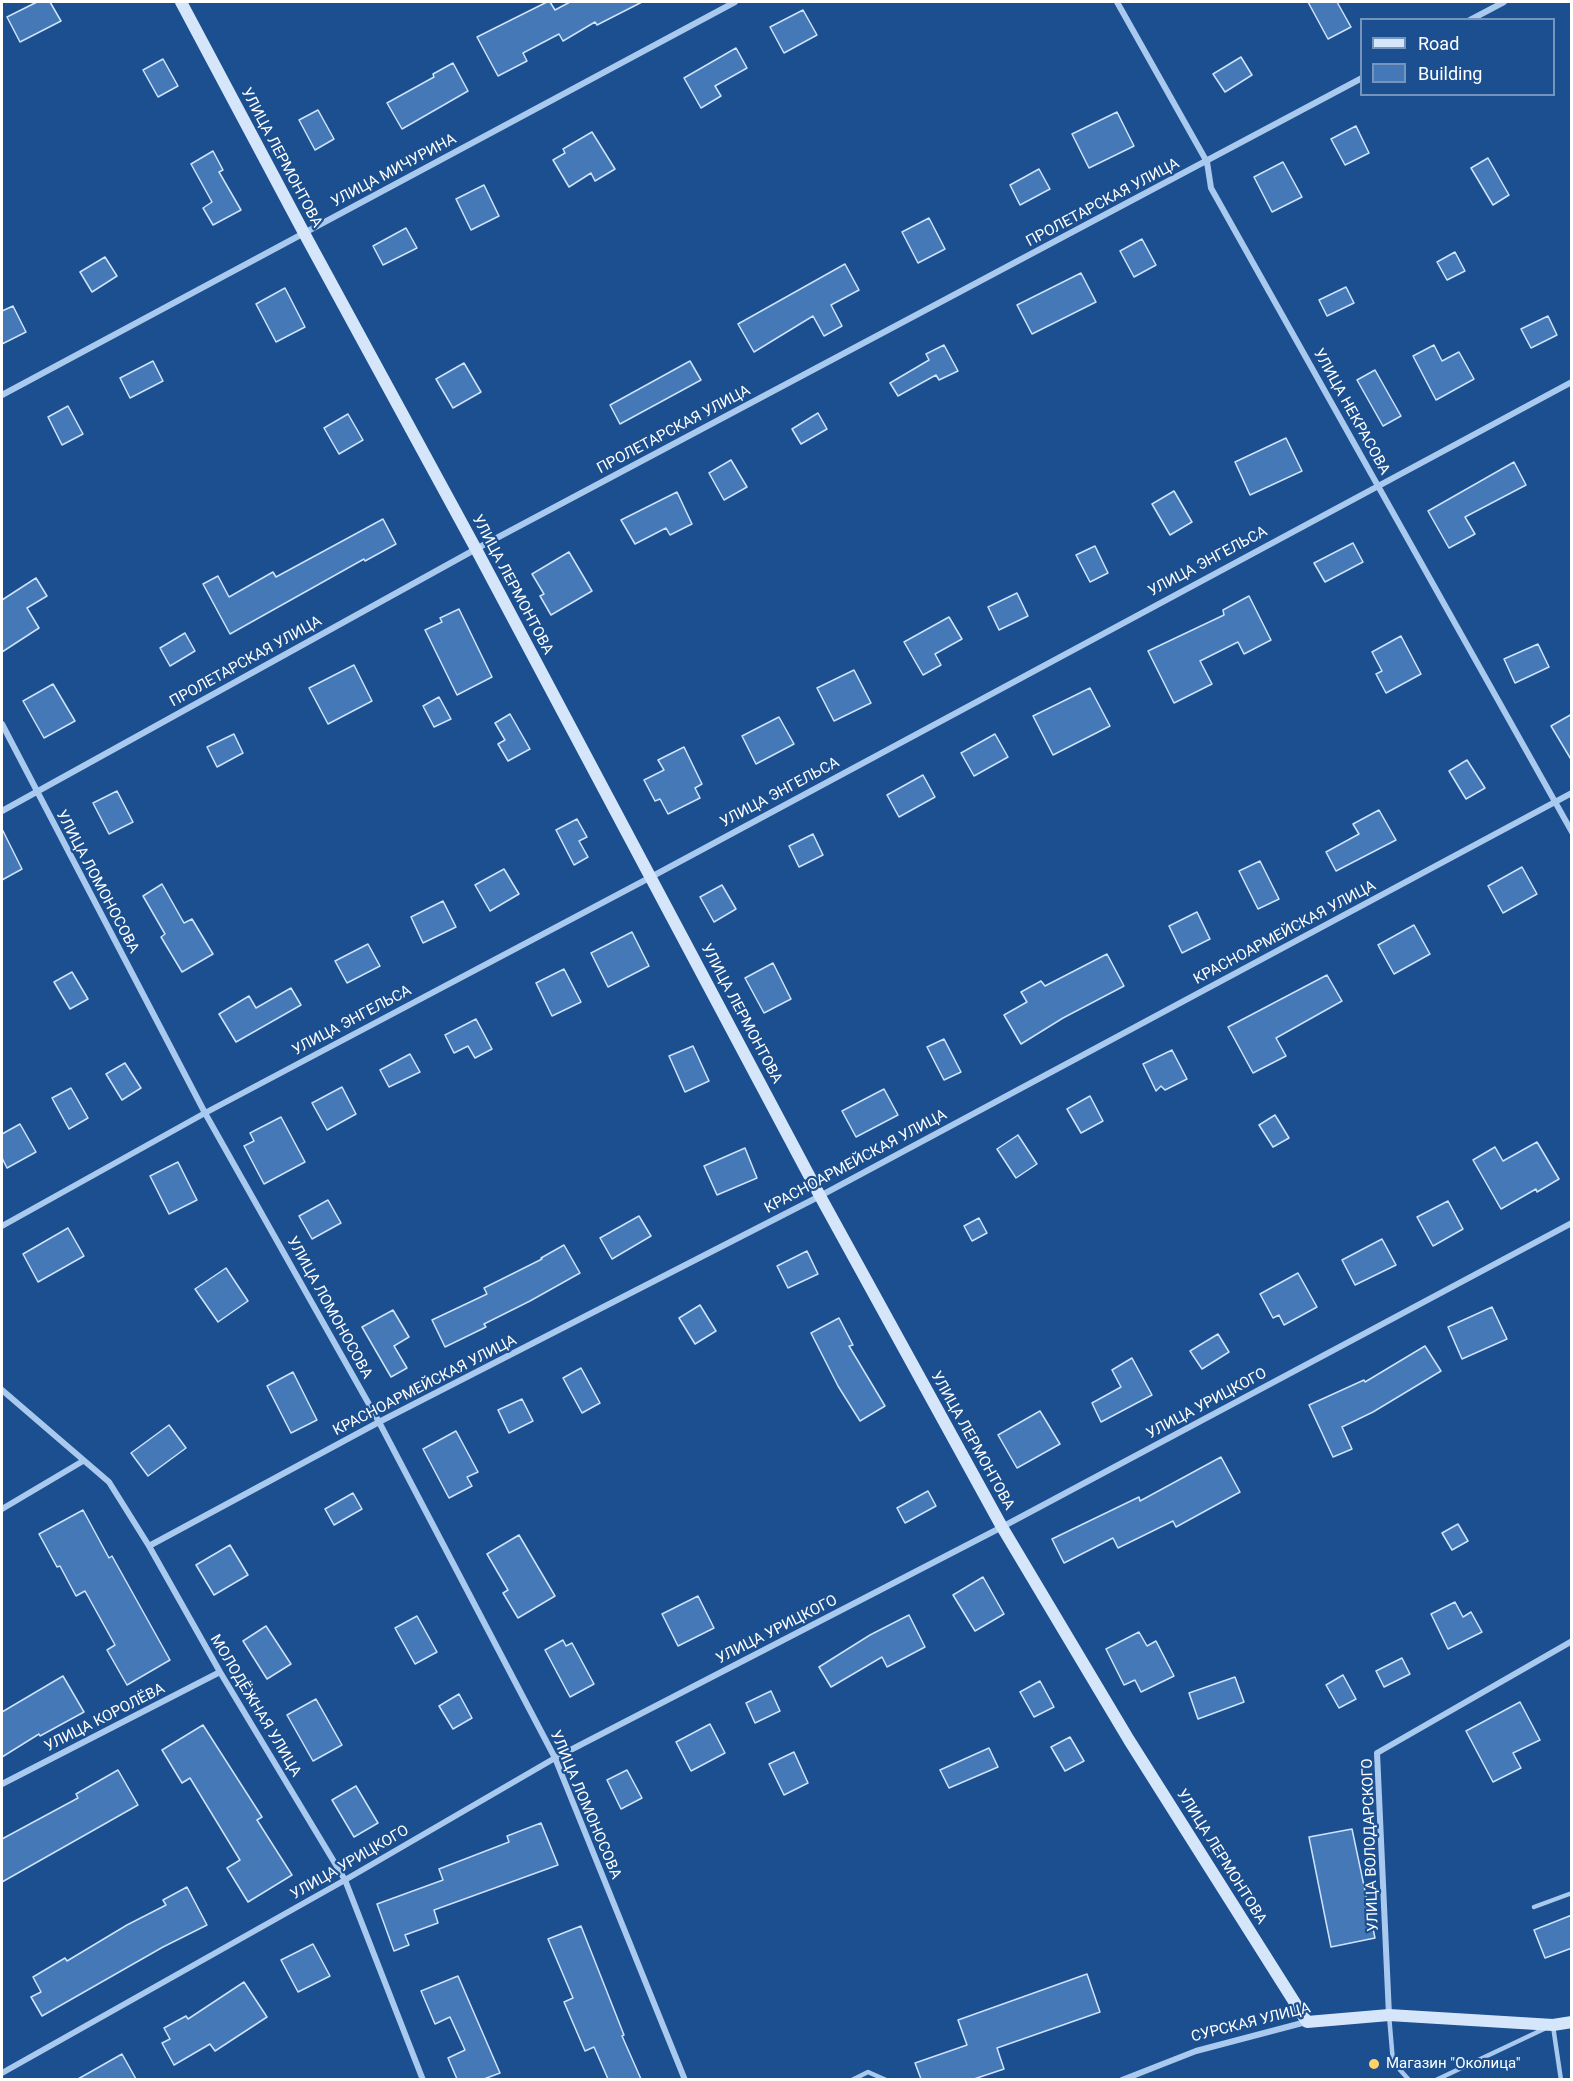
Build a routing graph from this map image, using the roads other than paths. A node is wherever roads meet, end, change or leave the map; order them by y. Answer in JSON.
{"nodes":[{"id":1,"x":181,"y":2,"type":"edge"},
{"id":2,"x":735,"y":2,"type":"edge"},
{"id":3,"x":1117,"y":2,"type":"edge"},
{"id":4,"x":1504,"y":2,"type":"edge"},
{"id":5,"x":1474,"y":18,"type":"edge"},
{"id":6,"x":1360,"y":79,"type":"edge"},
{"id":7,"x":1207,"y":162,"type":"junction"},
{"id":8,"x":304,"y":233,"type":"junction"},
{"id":9,"x":1572,"y":382,"type":"edge"},
{"id":10,"x":2,"y":395,"type":"edge"},
{"id":11,"x":1378,"y":485,"type":"junction"},
{"id":12,"x":476,"y":549,"type":"junction"},
{"id":13,"x":2,"y":724,"type":"edge"},
{"id":14,"x":37,"y":793,"type":"junction"},
{"id":15,"x":1572,"y":793,"type":"edge"},
{"id":16,"x":1553,"y":802,"type":"junction"},
{"id":17,"x":2,"y":812,"type":"edge"},
{"id":18,"x":1572,"y":832,"type":"edge"},
{"id":19,"x":651,"y":877,"type":"junction"},
{"id":20,"x":205,"y":1113,"type":"junction"},
{"id":21,"x":820,"y":1196,"type":"junction"},
{"id":22,"x":1572,"y":1223,"type":"edge"},
{"id":23,"x":2,"y":1226,"type":"edge"},
{"id":24,"x":2,"y":1390,"type":"edge"},
{"id":25,"x":379,"y":1422,"type":"junction"},
{"id":26,"x":83,"y":1461,"type":"junction"},
{"id":27,"x":2,"y":1509,"type":"edge"},
{"id":28,"x":1002,"y":1527,"type":"junction"},
{"id":29,"x":148,"y":1546,"type":"junction"},
{"id":30,"x":1572,"y":1641,"type":"edge"},
{"id":31,"x":220,"y":1672,"type":"junction"},
{"id":32,"x":555,"y":1758,"type":"junction"},
{"id":33,"x":2,"y":1784,"type":"edge"},
{"id":34,"x":345,"y":1880,"type":"junction"},
{"id":35,"x":1572,"y":1893,"type":"edge"},
{"id":36,"x":1534,"y":1908,"type":"dead end"},
{"id":37,"x":1389,"y":2015,"type":"junction"},
{"id":38,"x":1307,"y":2022,"type":"junction"},
{"id":39,"x":1572,"y":2022,"type":"edge"},
{"id":40,"x":1553,"y":2025,"type":"junction"},
{"id":41,"x":2,"y":2073,"type":"edge"},
{"id":42,"x":423,"y":2079,"type":"edge"},
{"id":43,"x":685,"y":2079,"type":"edge"},
{"id":44,"x":852,"y":2079,"type":"edge"},
{"id":45,"x":886,"y":2079,"type":"edge"},
{"id":46,"x":1122,"y":2079,"type":"edge"},
{"id":47,"x":1409,"y":2079,"type":"edge"},
{"id":48,"x":1436,"y":2079,"type":"edge"},
{"id":49,"x":1561,"y":2079,"type":"edge"}],
"edges":[{"from":1,"to":8,"type":"street","name":"УЛИЦА ЛЕРМОНТОВА"},
{"from":2,"to":8,"type":"street","name":"УЛИЦА МИЧУРИНА"},
{"from":3,"to":7,"type":"street","name":"УЛИЦА НЕКРАСОВА"},
{"from":4,"to":5,"type":"street"},
{"from":6,"to":7,"type":"street","name":"ПРОЛЕТАРСКАЯ УЛИЦА"},
{"from":7,"to":11,"type":"street","name":"УЛИЦА НЕКРАСОВА"},
{"from":7,"to":12,"type":"street","name":"ПРОЛЕТАРСКАЯ УЛИЦА"},
{"from":8,"to":10,"type":"street","name":"УЛИЦА МИЧУРИНА"},
{"from":8,"to":12,"type":"street","name":"УЛИЦА ЛЕРМОНТОВА"},
{"from":9,"to":11,"type":"street","name":"УЛИЦА ЭНГЕЛЬСА"},
{"from":11,"to":16,"type":"street","name":"УЛИЦА НЕКРАСОВА"},
{"from":11,"to":19,"type":"street","name":"УЛИЦА ЭНГЕЛЬСА"},
{"from":12,"to":14,"type":"street","name":"ПРОЛЕТАРСКАЯ УЛИЦА"},
{"from":12,"to":19,"type":"street","name":"УЛИЦА ЛЕРМОНТОВА"},
{"from":13,"to":14,"type":"street","name":"УЛИЦА ЛОМОНОСОВА"},
{"from":14,"to":17,"type":"street","name":"ПРОЛЕТАРСКАЯ УЛИЦА"},
{"from":14,"to":20,"type":"street","name":"УЛИЦА ЛОМОНОСОВА"},
{"from":15,"to":16,"type":"street","name":"КРАСНОАРМЕЙСКАЯ УЛИЦА"},
{"from":16,"to":18,"type":"street","name":"УЛИЦА НЕКРАСОВА"},
{"from":16,"to":21,"type":"street","name":"КРАСНОАРМЕЙСКАЯ УЛИЦА"},
{"from":19,"to":20,"type":"street","name":"УЛИЦА ЭНГЕЛЬСА"},
{"from":19,"to":21,"type":"street","name":"УЛИЦА ЛЕРМОНТОВА"},
{"from":20,"to":23,"type":"street","name":"УЛИЦА ЭНГЕЛЬСА"},
{"from":20,"to":25,"type":"street","name":"УЛИЦА ЛОМОНОСОВА"},
{"from":21,"to":25,"type":"street","name":"КРАСНОАРМЕЙСКАЯ УЛИЦА"},
{"from":21,"to":28,"type":"street","name":"УЛИЦА ЛЕРМОНТОВА"},
{"from":22,"to":28,"type":"street","name":"УЛИЦА УРИЦКОГО"},
{"from":24,"to":26,"type":"street","name":"МОЛОДЁЖНАЯ УЛИЦА"},
{"from":25,"to":29,"type":"street","name":"КРАСНОАРМЕЙСКАЯ УЛИЦА"},
{"from":25,"to":32,"type":"street","name":"УЛИЦА ЛОМОНОСОВА"},
{"from":26,"to":27,"type":"street"},
{"from":26,"to":29,"type":"street","name":"МОЛОДЁЖНАЯ УЛИЦА"},
{"from":28,"to":32,"type":"street","name":"УЛИЦА УРИЦКОГО"},
{"from":28,"to":38,"type":"street","name":"УЛИЦА ЛЕРМОНТОВА"},
{"from":29,"to":31,"type":"street","name":"МОЛОДЁЖНАЯ УЛИЦА"},
{"from":30,"to":37,"type":"street","name":"УЛИЦА ВОЛОДАРСКОГО"},
{"from":31,"to":33,"type":"street","name":"УЛИЦА КОРОЛЁВА"},
{"from":31,"to":34,"type":"street","name":"МОЛОДЁЖНАЯ УЛИЦА"},
{"from":32,"to":34,"type":"street","name":"УЛИЦА УРИЦКОГО"},
{"from":32,"to":43,"type":"street","name":"УЛИЦА ЛОМОНОСОВА"},
{"from":34,"to":41,"type":"street","name":"УЛИЦА УРИЦКОГО"},
{"from":34,"to":42,"type":"street","name":"МОЛОДЁЖНАЯ УЛИЦА"},
{"from":35,"to":36,"type":"lane"},
{"from":37,"to":38,"type":"street","name":"СУРСКАЯ УЛИЦА"},
{"from":37,"to":40,"type":"street","name":"СУРСКАЯ УЛИЦА"},
{"from":37,"to":47,"type":"lane"},
{"from":38,"to":46,"type":"street","name":"СУРСКАЯ УЛИЦА"},
{"from":39,"to":40,"type":"street","name":"СУРСКАЯ УЛИЦА"},
{"from":40,"to":48,"type":"lane"},
{"from":40,"to":49,"type":"lane"},
{"from":44,"to":45,"type":"lane"}]}
